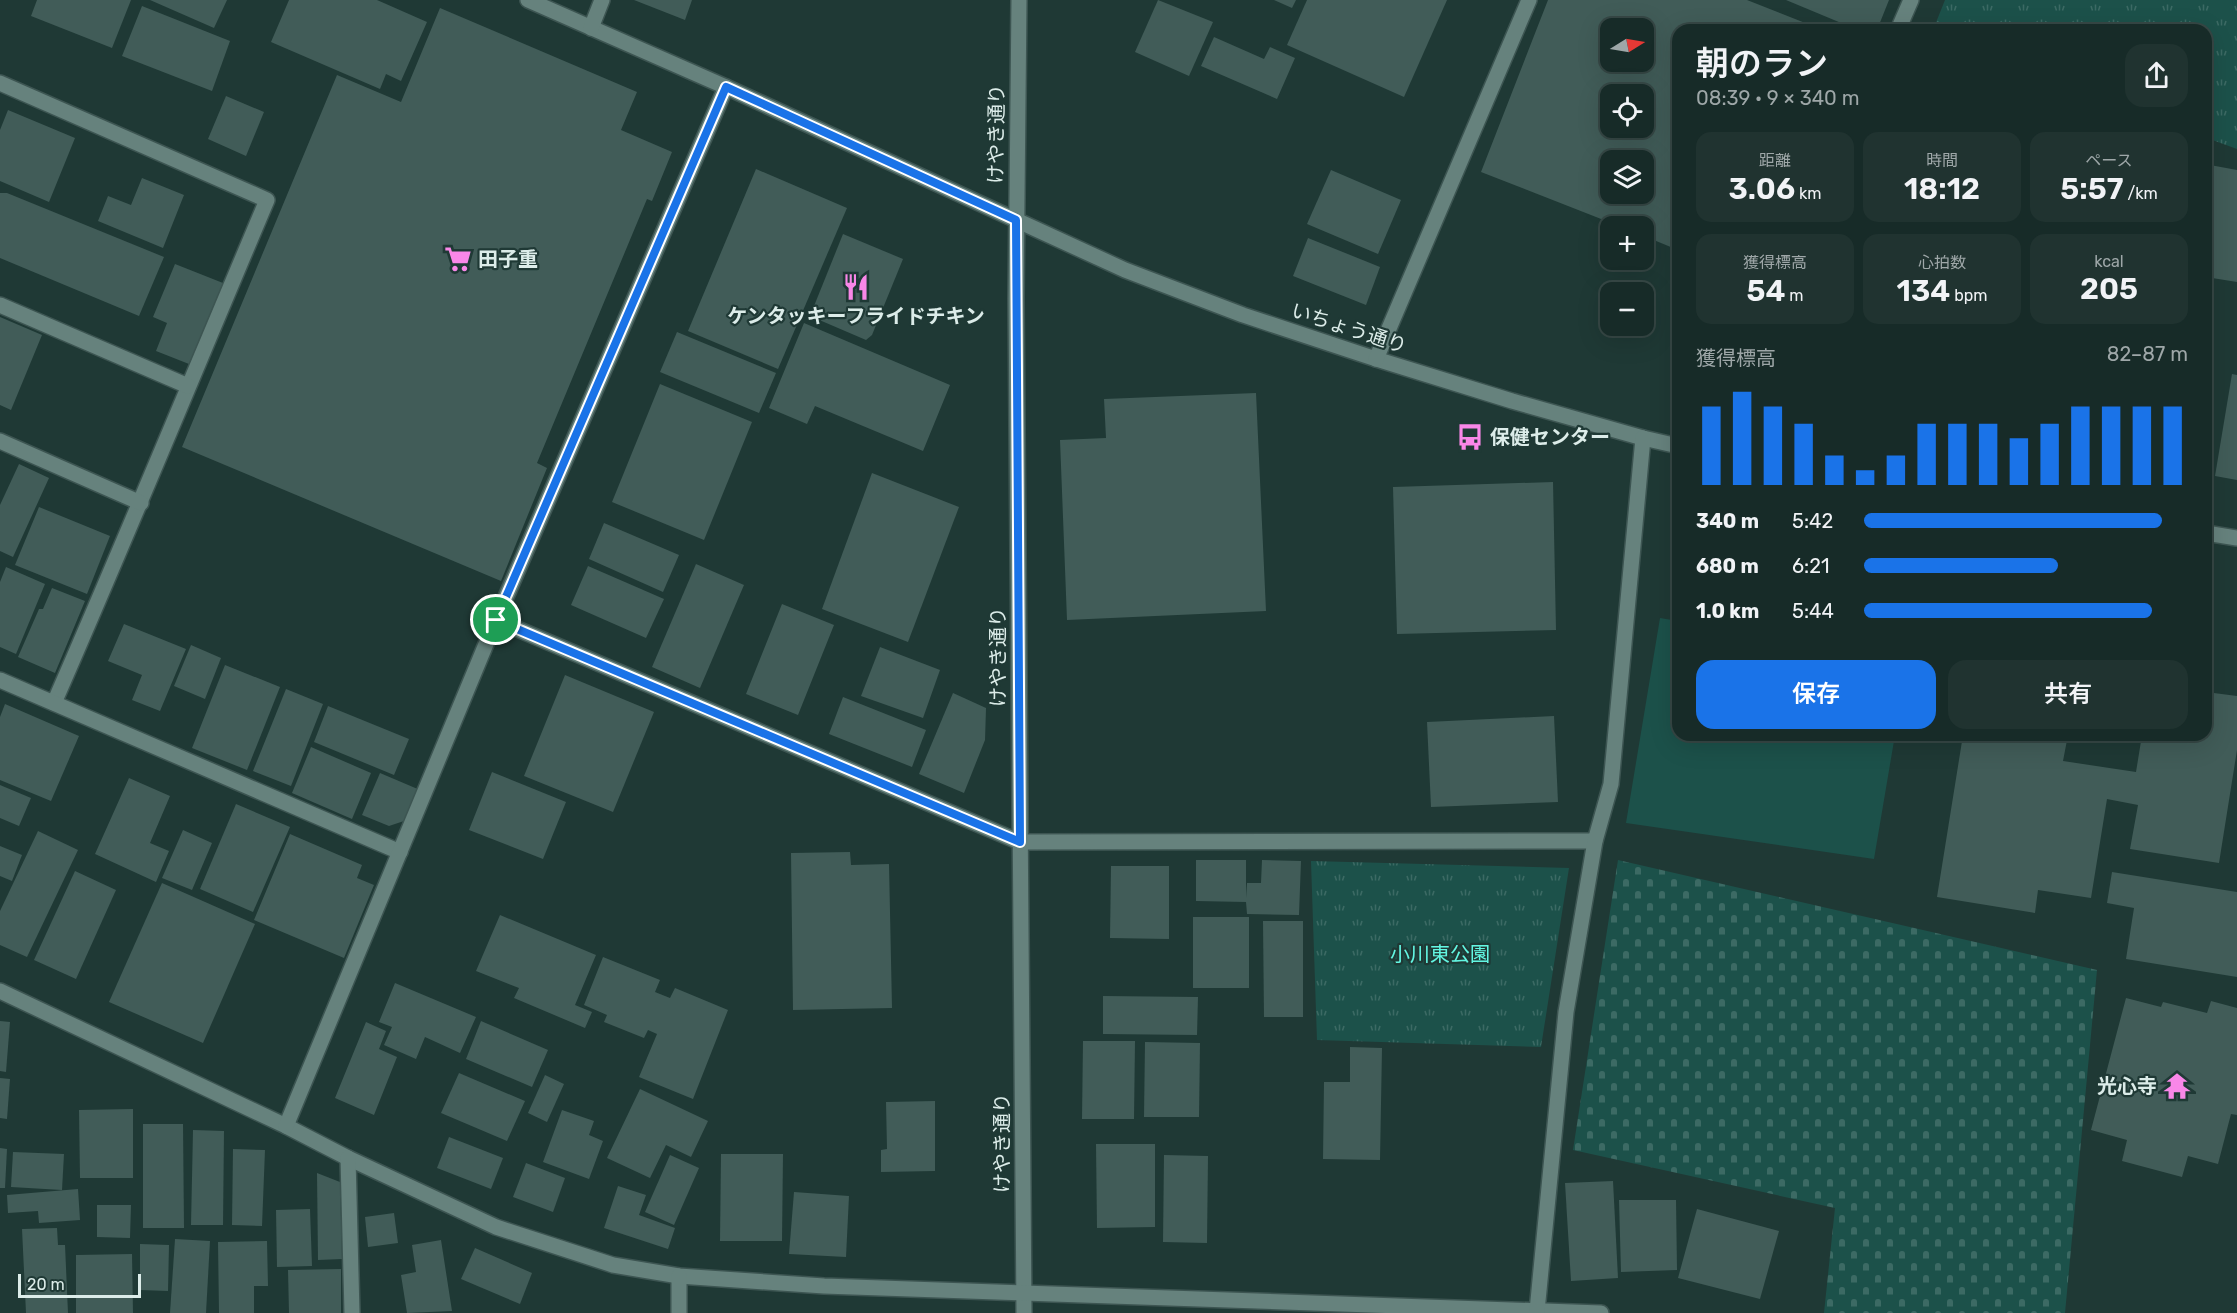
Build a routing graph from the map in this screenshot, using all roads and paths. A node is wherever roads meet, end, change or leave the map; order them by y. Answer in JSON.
{"nodes":[{"id":1,"x":528,"y":0,"type":"edge"},
{"id":2,"x":602,"y":0,"type":"edge"},
{"id":3,"x":1019,"y":0,"type":"edge"},
{"id":4,"x":1529,"y":0,"type":"edge"},
{"id":5,"x":1911,"y":0,"type":"edge"},
{"id":6,"x":1901,"y":24,"type":"edge"},
{"id":7,"x":591,"y":28,"type":"junction"},
{"id":8,"x":0,"y":83,"type":"edge"},
{"id":9,"x":726,"y":87,"type":"junction"},
{"id":10,"x":1016,"y":220,"type":"junction"},
{"id":11,"x":0,"y":305,"type":"edge"},
{"id":12,"x":1376,"y":360,"type":"junction"},
{"id":13,"x":188,"y":386,"type":"junction"},
{"id":14,"x":1643,"y":438,"type":"junction"},
{"id":15,"x":0,"y":441,"type":"edge"},
{"id":16,"x":1672,"y":445,"type":"edge"},
{"id":17,"x":141,"y":503,"type":"junction"},
{"id":18,"x":2212,"y":534,"type":"edge"},
{"id":19,"x":2237,"y":538,"type":"edge"},
{"id":20,"x":496,"y":620,"type":"junction"},
{"id":21,"x":0,"y":680,"type":"edge"},
{"id":22,"x":54,"y":703,"type":"junction"},
{"id":23,"x":1020,"y":842,"type":"junction"},
{"id":24,"x":1595,"y":842,"type":"junction"},
{"id":25,"x":400,"y":852,"type":"junction"},
{"id":26,"x":0,"y":991,"type":"edge"},
{"id":27,"x":286,"y":1126,"type":"junction"},
{"id":28,"x":348,"y":1158,"type":"junction"},
{"id":29,"x":679,"y":1276,"type":"junction"},
{"id":30,"x":1024,"y":1294,"type":"junction"},
{"id":31,"x":1537,"y":1311,"type":"junction"},
{"id":32,"x":352,"y":1313,"type":"edge"},
{"id":33,"x":678,"y":1313,"type":"edge"},
{"id":34,"x":1024,"y":1313,"type":"edge"},
{"id":35,"x":1601,"y":1313,"type":"edge"}],
"edges":[{"from":1,"to":7,"type":"street","name":"いちょう通り"},
{"from":2,"to":7,"type":"street"},
{"from":3,"to":10,"type":"street","name":"けやき通り"},
{"from":4,"to":12,"type":"street"},
{"from":5,"to":6,"type":"street"},
{"from":7,"to":9,"type":"street","name":"いちょう通り"},
{"from":8,"to":13,"type":"street"},
{"from":9,"to":10,"type":"street","name":"いちょう通り"},
{"from":9,"to":20,"type":"street"},
{"from":10,"to":12,"type":"street","name":"いちょう通り"},
{"from":10,"to":23,"type":"street","name":"けやき通り"},
{"from":11,"to":13,"type":"street"},
{"from":12,"to":14,"type":"street","name":"いちょう通り"},
{"from":13,"to":17,"type":"street"},
{"from":14,"to":16,"type":"street","name":"いちょう通り"},
{"from":14,"to":24,"type":"street"},
{"from":15,"to":17,"type":"street"},
{"from":17,"to":22,"type":"street"},
{"from":18,"to":19,"type":"street"},
{"from":20,"to":23,"type":"street"},
{"from":20,"to":25,"type":"street"},
{"from":21,"to":22,"type":"street"},
{"from":22,"to":25,"type":"street"},
{"from":23,"to":24,"type":"street"},
{"from":23,"to":30,"type":"street","name":"けやき通り"},
{"from":24,"to":31,"type":"street"},
{"from":25,"to":27,"type":"street"},
{"from":26,"to":27,"type":"street"},
{"from":27,"to":28,"type":"street"},
{"from":28,"to":29,"type":"street"},
{"from":28,"to":32,"type":"street"},
{"from":29,"to":30,"type":"street"},
{"from":29,"to":33,"type":"street"},
{"from":30,"to":31,"type":"street"},
{"from":30,"to":34,"type":"street","name":"けやき通り"},
{"from":31,"to":35,"type":"street"}]}
